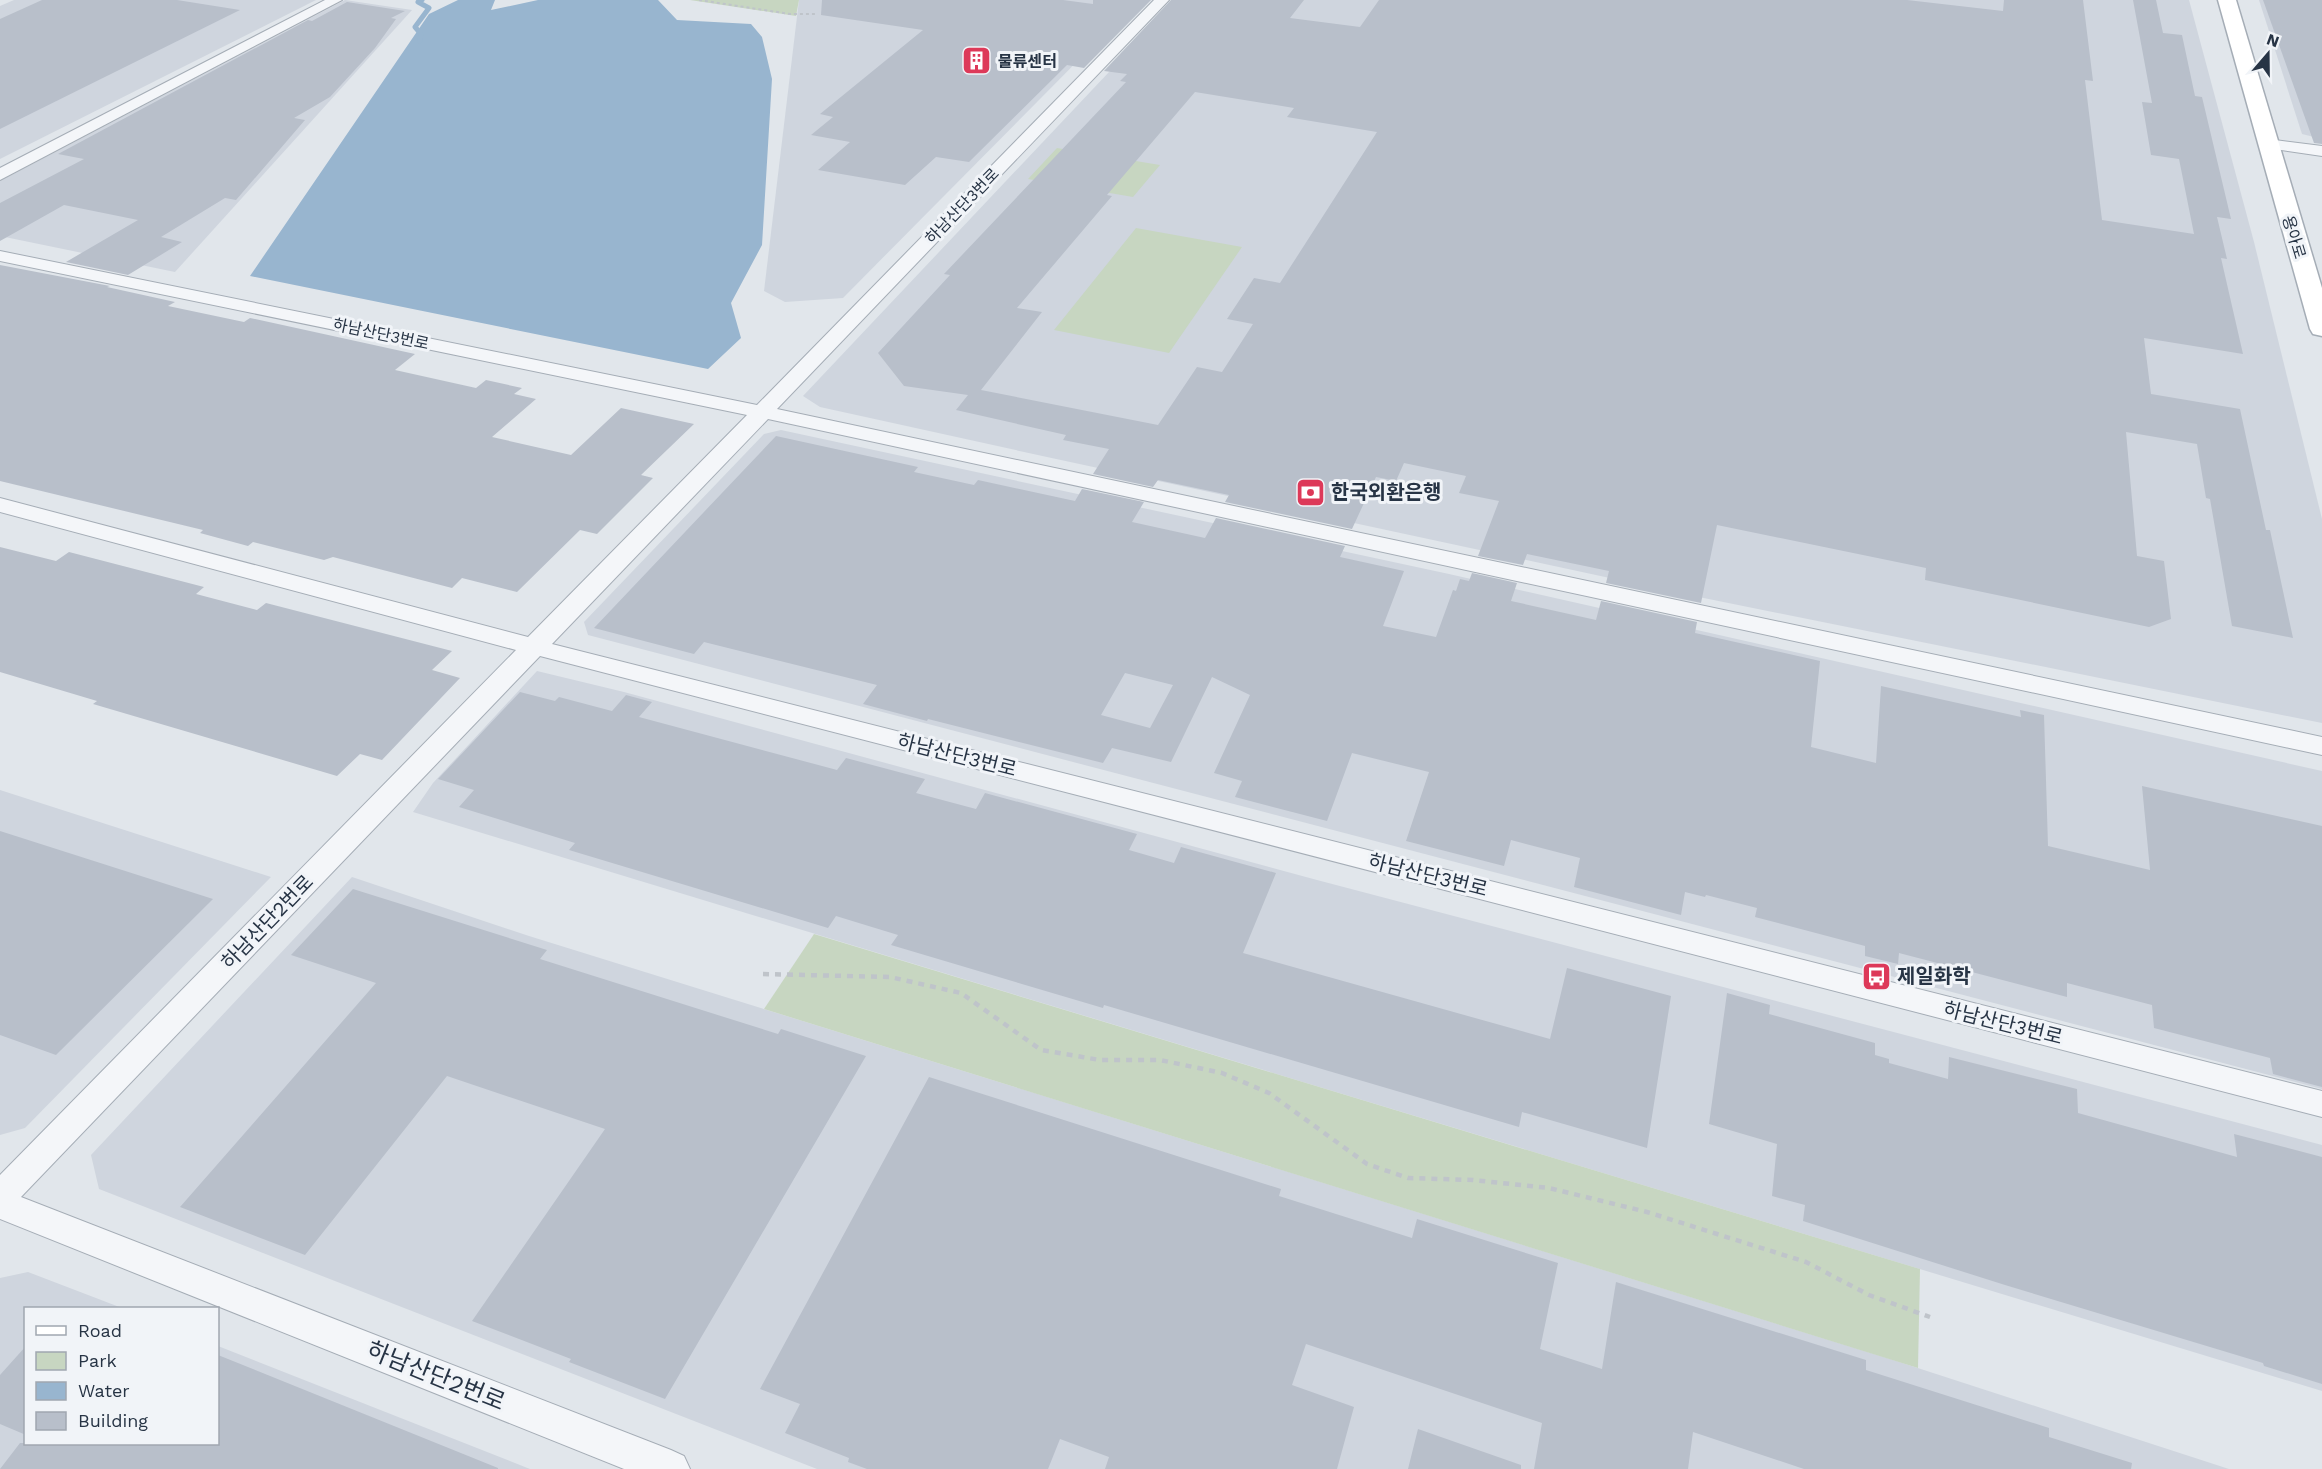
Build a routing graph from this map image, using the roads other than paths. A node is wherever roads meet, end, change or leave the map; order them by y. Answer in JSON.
{"nodes":[{"id":1,"x":335,"y":0,"type":"edge"},
{"id":2,"x":1161,"y":0,"type":"edge"},
{"id":3,"x":2227,"y":0,"type":"edge"},
{"id":4,"x":2267,"y":144,"type":"junction"},
{"id":5,"x":2322,"y":152,"type":"edge"},
{"id":6,"x":0,"y":175,"type":"edge"},
{"id":7,"x":0,"y":256,"type":"edge"},
{"id":8,"x":2322,"y":329,"type":"edge"},
{"id":9,"x":762,"y":412,"type":"junction"},
{"id":10,"x":0,"y":505,"type":"edge"},
{"id":11,"x":534,"y":647,"type":"junction"},
{"id":12,"x":2322,"y":746,"type":"edge"},
{"id":13,"x":2322,"y":1104,"type":"edge"},
{"id":14,"x":0,"y":1197,"type":"edge"},
{"id":15,"x":0,"y":1204,"type":"edge"},
{"id":16,"x":671,"y":1469,"type":"edge"}],
"edges":[{"from":1,"to":6,"type":"street"},
{"from":2,"to":9,"type":"street","name":"하남산단3번로"},
{"from":3,"to":4,"type":"street","name":"용아로"},
{"from":4,"to":5,"type":"street"},
{"from":4,"to":8,"type":"street","name":"용아로"},
{"from":7,"to":9,"type":"street","name":"하남산단3번로"},
{"from":9,"to":11,"type":"street","name":"하남산단3번로"},
{"from":9,"to":12,"type":"street","name":"하남산단3번로"},
{"from":10,"to":11,"type":"street","name":"하남산단3번로"},
{"from":11,"to":13,"type":"street","name":"하남산단3번로"},
{"from":11,"to":14,"type":"street","name":"하남산단2번로"},
{"from":15,"to":16,"type":"street","name":"하남산단2번로"}]}
